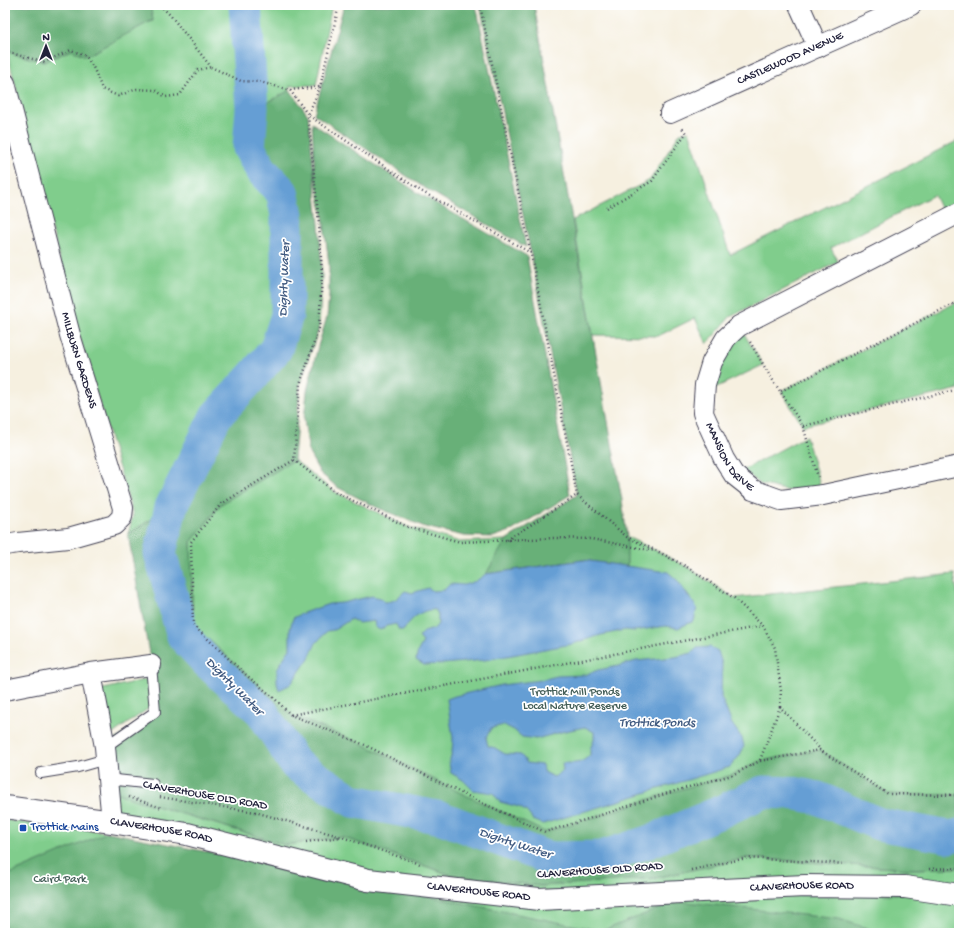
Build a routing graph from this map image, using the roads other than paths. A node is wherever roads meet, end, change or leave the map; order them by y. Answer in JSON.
{"nodes":[{"id":1,"x":799,"y":5,"type":"edge"},
{"id":2,"x":911,"y":5,"type":"edge"},
{"id":3,"x":818,"y":47,"type":"junction"},
{"id":4,"x":5,"y":83,"type":"edge"},
{"id":5,"x":670,"y":113,"type":"road end"},
{"id":6,"x":959,"y":213,"type":"edge"},
{"id":7,"x":959,"y":466,"type":"edge"},
{"id":8,"x":5,"y":545,"type":"edge"},
{"id":9,"x":151,"y":665,"type":"joint"},
{"id":10,"x":91,"y":673,"type":"junction"},
{"id":11,"x":5,"y":690,"type":"edge"},
{"id":12,"x":105,"y":753,"type":"junction"},
{"id":13,"x":41,"y":773,"type":"dead end"},
{"id":14,"x":107,"y":779,"type":"junction"},
{"id":15,"x":153,"y":784,"type":"dead end"},
{"id":16,"x":5,"y":807,"type":"edge"},
{"id":17,"x":112,"y":822,"type":"junction"},
{"id":18,"x":959,"y":895,"type":"edge"}],
"edges":[{"from":1,"to":3,"type":"street"},
{"from":2,"to":3,"type":"street","name":"CASTLEWOOD AVENUE"},
{"from":3,"to":5,"type":"street","name":"CASTLEWOOD AVENUE"},
{"from":4,"to":8,"type":"street","name":"MILLBURN GARDENS"},
{"from":6,"to":7,"type":"street","name":"MANSION DRIVE"},
{"from":9,"to":10,"type":"street"},
{"from":9,"to":12,"type":"lane"},
{"from":10,"to":11,"type":"street"},
{"from":10,"to":12,"type":"street"},
{"from":12,"to":13,"type":"lane"},
{"from":12,"to":14,"type":"street"},
{"from":14,"to":15,"type":"lane"},
{"from":14,"to":17,"type":"street"},
{"from":16,"to":17,"type":"street","name":"CLAVERHOUSE ROAD"},
{"from":17,"to":18,"type":"street","name":"CLAVERHOUSE ROAD"}]}
